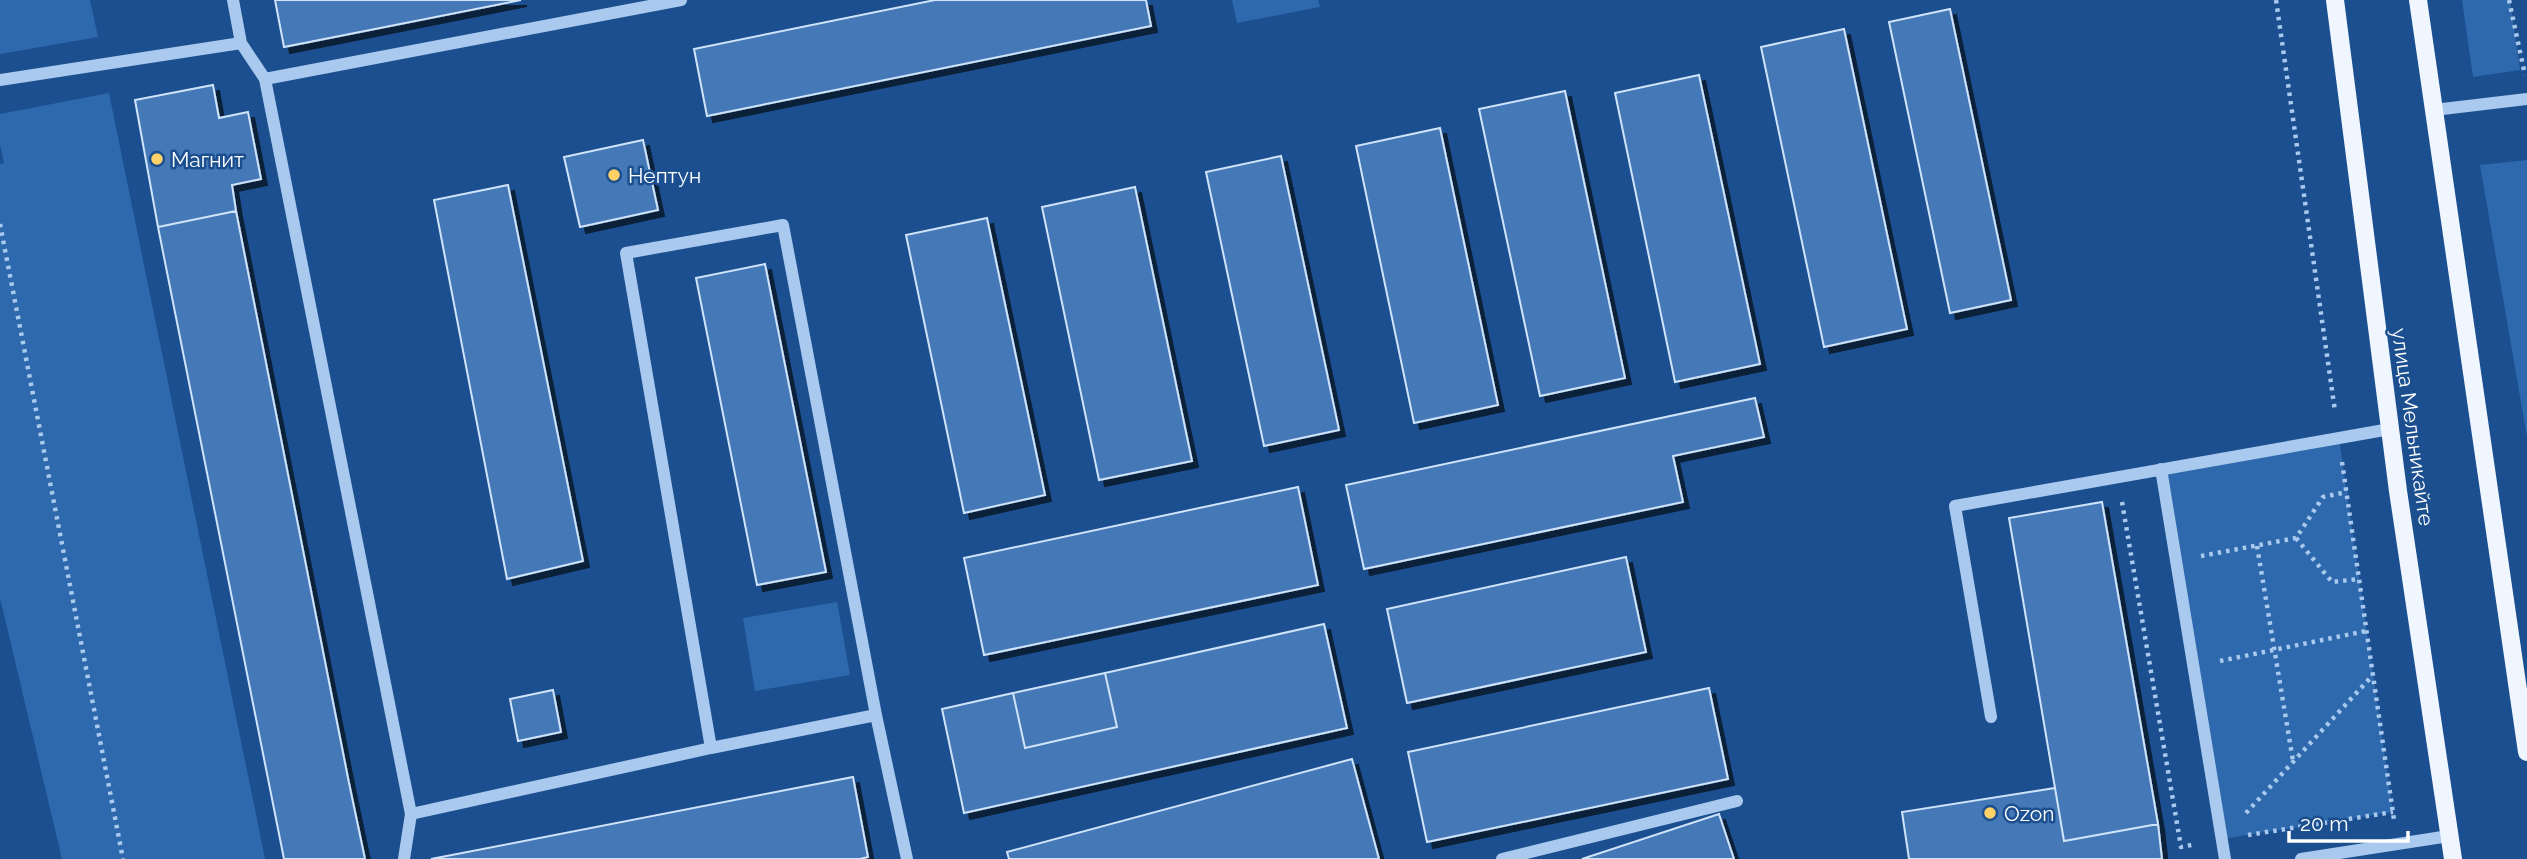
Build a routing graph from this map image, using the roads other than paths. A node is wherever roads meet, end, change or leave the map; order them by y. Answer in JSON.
{"nodes":[{"id":1,"x":233,"y":0,"type":"edge"},
{"id":2,"x":681,"y":0,"type":"edge"},
{"id":3,"x":2335,"y":0,"type":"edge"},
{"id":4,"x":2418,"y":0,"type":"edge"},
{"id":5,"x":241,"y":43,"type":"junction"},
{"id":6,"x":265,"y":79,"type":"junction"},
{"id":7,"x":0,"y":80,"type":"edge"},
{"id":8,"x":2527,"y":99,"type":"edge"},
{"id":9,"x":2434,"y":110,"type":"junction"},
{"id":10,"x":2390,"y":429,"type":"junction"},
{"id":11,"x":2161,"y":469,"type":"junction"},
{"id":12,"x":876,"y":715,"type":"junction"},
{"id":13,"x":1991,"y":717,"type":"dead end"},
{"id":14,"x":711,"y":748,"type":"junction"},
{"id":15,"x":2527,"y":752,"type":"edge"},
{"id":16,"x":1737,"y":800,"type":"dead end"},
{"id":17,"x":411,"y":814,"type":"junction"},
{"id":18,"x":2449,"y":836,"type":"junction"},
{"id":19,"x":404,"y":859,"type":"edge"},
{"id":20,"x":907,"y":859,"type":"edge"},
{"id":21,"x":1502,"y":859,"type":"edge"},
{"id":22,"x":2225,"y":859,"type":"edge"},
{"id":23,"x":2301,"y":859,"type":"edge"},
{"id":24,"x":2453,"y":859,"type":"edge"}],
"edges":[{"from":1,"to":5,"type":"lane"},
{"from":2,"to":6,"type":"lane"},
{"from":3,"to":10,"type":"main road","name":"улица Мельникайте"},
{"from":4,"to":9,"type":"main road"},
{"from":5,"to":6,"type":"lane"},
{"from":5,"to":7,"type":"lane"},
{"from":6,"to":17,"type":"lane"},
{"from":8,"to":9,"type":"lane"},
{"from":9,"to":15,"type":"main road"},
{"from":10,"to":11,"type":"lane"},
{"from":10,"to":18,"type":"main road","name":"улица Мельникайте"},
{"from":11,"to":13,"type":"lane"},
{"from":11,"to":22,"type":"lane"},
{"from":12,"to":14,"type":"lane"},
{"from":12,"to":14,"type":"lane"},
{"from":12,"to":20,"type":"lane"},
{"from":14,"to":17,"type":"lane"},
{"from":16,"to":21,"type":"lane"},
{"from":17,"to":19,"type":"lane"},
{"from":18,"to":23,"type":"lane"},
{"from":18,"to":24,"type":"main road","name":"улица Мельникайте"}]}
